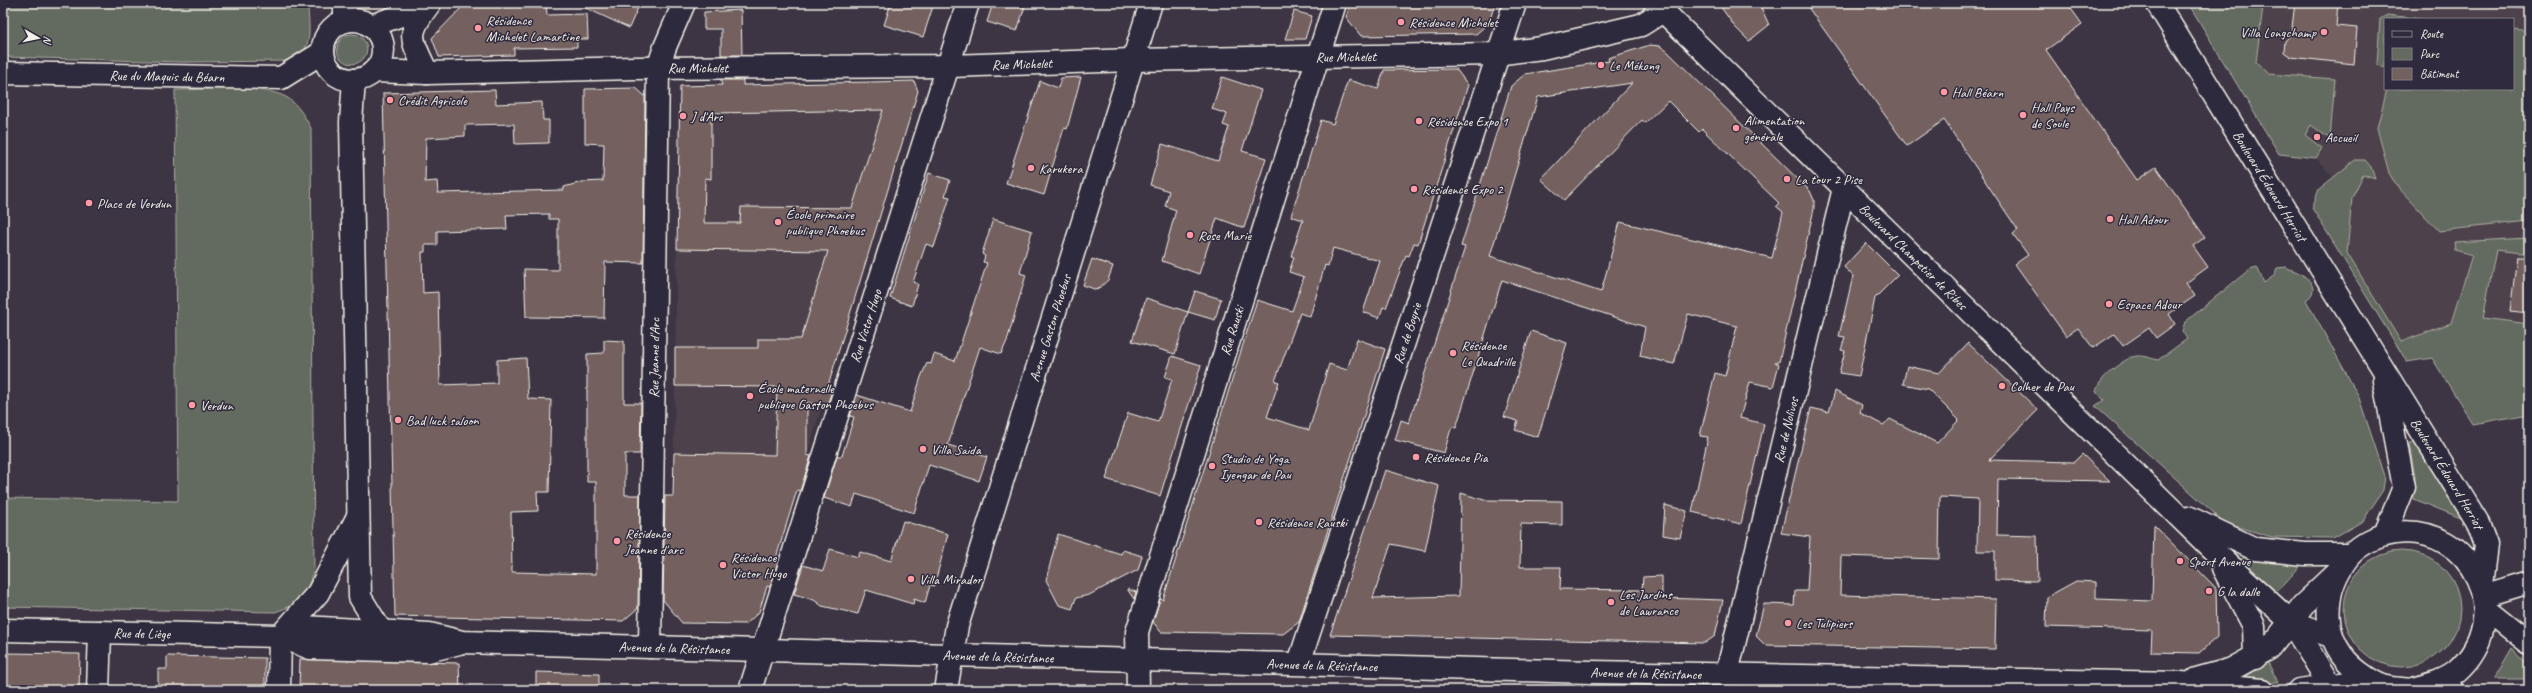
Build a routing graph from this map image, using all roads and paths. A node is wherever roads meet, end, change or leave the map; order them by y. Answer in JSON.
{"nodes":[{"id":1,"x":422,"y":3,"type":"edge"},
{"id":2,"x":430,"y":3,"type":"edge"},
{"id":3,"x":684,"y":3,"type":"edge"},
{"id":4,"x":968,"y":3,"type":"edge"},
{"id":5,"x":1151,"y":3,"type":"edge"},
{"id":6,"x":1335,"y":3,"type":"edge"},
{"id":7,"x":1515,"y":3,"type":"edge"},
{"id":8,"x":2157,"y":3,"type":"edge"},
{"id":9,"x":1659,"y":7,"type":"edge"},
{"id":10,"x":345,"y":12,"type":"edge"},
{"id":11,"x":371,"y":26,"type":"junction"},
{"id":12,"x":323,"y":52,"type":"junction"},
{"id":13,"x":1496,"y":54,"type":"junction"},
{"id":14,"x":1318,"y":57,"type":"junction"},
{"id":15,"x":1133,"y":60,"type":"junction"},
{"id":16,"x":950,"y":66,"type":"junction"},
{"id":17,"x":658,"y":68,"type":"junction"},
{"id":18,"x":374,"y":71,"type":"junction"},
{"id":19,"x":3,"y":73,"type":"edge"},
{"id":20,"x":426,"y":73,"type":"junction"},
{"id":21,"x":354,"y":80,"type":"junction"},
{"id":22,"x":1844,"y":188,"type":"junction"},
{"id":23,"x":2382,"y":370,"type":"junction"},
{"id":24,"x":2172,"y":509,"type":"junction"},
{"id":25,"x":357,"y":517,"type":"junction"},
{"id":26,"x":2385,"y":534,"type":"junction"},
{"id":27,"x":2213,"y":550,"type":"junction"},
{"id":28,"x":2351,"y":554,"type":"junction"},
{"id":29,"x":2337,"y":573,"type":"junction"},
{"id":30,"x":2529,"y":582,"type":"edge"},
{"id":31,"x":2483,"y":596,"type":"junction"},
{"id":32,"x":2291,"y":622,"type":"junction"},
{"id":33,"x":3,"y":630,"type":"edge"},
{"id":34,"x":100,"y":632,"type":"junction"},
{"id":35,"x":280,"y":636,"type":"junction"},
{"id":36,"x":2333,"y":640,"type":"junction"},
{"id":37,"x":381,"y":642,"type":"junction"},
{"id":38,"x":2529,"y":643,"type":"edge"},
{"id":39,"x":650,"y":647,"type":"junction"},
{"id":40,"x":764,"y":650,"type":"junction"},
{"id":41,"x":952,"y":655,"type":"junction"},
{"id":42,"x":2255,"y":658,"type":"junction"},
{"id":43,"x":1136,"y":660,"type":"junction"},
{"id":44,"x":1299,"y":663,"type":"junction"},
{"id":45,"x":1684,"y":673,"type":"junction"},
{"id":46,"x":1727,"y":673,"type":"junction"},
{"id":47,"x":2369,"y":680,"type":"junction"},
{"id":48,"x":2181,"y":683,"type":"junction"},
{"id":49,"x":2331,"y":689,"type":"edge"},
{"id":50,"x":2401,"y":689,"type":"edge"},
{"id":51,"x":98,"y":690,"type":"edge"},
{"id":52,"x":279,"y":690,"type":"edge"},
{"id":53,"x":750,"y":690,"type":"edge"},
{"id":54,"x":946,"y":690,"type":"edge"},
{"id":55,"x":1138,"y":690,"type":"edge"},
{"id":56,"x":1662,"y":690,"type":"edge"},
{"id":57,"x":2262,"y":690,"type":"edge"},
{"id":58,"x":2299,"y":690,"type":"edge"},
{"id":59,"x":2452,"y":690,"type":"edge"}],
"edges":[{"from":1,"to":11,"type":"street"},
{"from":2,"to":20,"type":"street"},
{"from":3,"to":17,"type":"street","name":"Rue Jeanne d'Arc"},
{"from":4,"to":16,"type":"street","name":"Rue Victor Hugo"},
{"from":5,"to":15,"type":"street","name":"Avenue Gaston Phoebus"},
{"from":6,"to":14,"type":"street","name":"Rue Rauski"},
{"from":7,"to":13,"type":"street","name":"Rue de Boyrie"},
{"from":8,"to":23,"type":"street","name":"Boulevard Édouard Herriot"},
{"from":9,"to":13,"type":"street","name":"Rue Michelet"},
{"from":9,"to":22,"type":"street","name":"Boulevard Champetier de Ribes"},
{"from":10,"to":11,"type":"street"},
{"from":10,"to":12,"type":"street"},
{"from":11,"to":18,"type":"street"},
{"from":12,"to":19,"type":"street","name":"Rue du Maquis du Béarn"},
{"from":12,"to":21,"type":"street"},
{"from":13,"to":14,"type":"street","name":"Rue Michelet"},
{"from":13,"to":44,"type":"street","name":"Rue de Boyrie"},
{"from":14,"to":15,"type":"street","name":"Rue Michelet"},
{"from":14,"to":43,"type":"street","name":"Rue Rauski"},
{"from":15,"to":16,"type":"street","name":"Rue Michelet"},
{"from":15,"to":41,"type":"street","name":"Avenue Gaston Phoebus"},
{"from":16,"to":17,"type":"street","name":"Rue Michelet"},
{"from":16,"to":40,"type":"street","name":"Rue Victor Hugo"},
{"from":17,"to":20,"type":"street","name":"Rue Michelet"},
{"from":17,"to":39,"type":"street","name":"Rue Jeanne d'Arc"},
{"from":18,"to":20,"type":"street","name":"Rue Michelet"},
{"from":18,"to":21,"type":"street"},
{"from":21,"to":25,"type":"street"},
{"from":22,"to":24,"type":"street","name":"Boulevard Champetier de Ribes"},
{"from":22,"to":46,"type":"street","name":"Rue de Nolivos"},
{"from":23,"to":26,"type":"street","name":"Boulevard Édouard Herriot"},
{"from":23,"to":31,"type":"street","name":"Boulevard Édouard Herriot"},
{"from":24,"to":27,"type":"street","name":"Boulevard Champetier de Ribes"},
{"from":24,"to":28,"type":"street","name":"Boulevard Champetier de Ribes"},
{"from":25,"to":35,"type":"street"},
{"from":25,"to":37,"type":"street"},
{"from":26,"to":28,"type":"street"},
{"from":26,"to":31,"type":"street"},
{"from":27,"to":32,"type":"street","name":"Boulevard Champetier de Ribes"},
{"from":27,"to":42,"type":"street"},
{"from":28,"to":29,"type":"street"},
{"from":29,"to":32,"type":"street","name":"Avenue de la Résistance"},
{"from":29,"to":36,"type":"street"},
{"from":30,"to":31,"type":"street"},
{"from":31,"to":38,"type":"street"},
{"from":31,"to":50,"type":"street","name":"Boulevard Édouard Herriot"},
{"from":32,"to":36,"type":"street","name":"Boulevard Champetier de Ribes"},
{"from":32,"to":42,"type":"street","name":"Avenue de la Résistance"},
{"from":32,"to":49,"type":"street"},
{"from":33,"to":34,"type":"street","name":"Rue de Liège"},
{"from":34,"to":35,"type":"street","name":"Rue de Liège"},
{"from":34,"to":51,"type":"street"},
{"from":35,"to":37,"type":"street","name":"Rue de Liège"},
{"from":35,"to":52,"type":"street"},
{"from":36,"to":47,"type":"street"},
{"from":36,"to":49,"type":"street"},
{"from":37,"to":39,"type":"street","name":"Avenue de la Résistance"},
{"from":39,"to":40,"type":"street","name":"Avenue de la Résistance"},
{"from":40,"to":41,"type":"street","name":"Avenue de la Résistance"},
{"from":40,"to":53,"type":"street","name":"Rue Victor Hugo"},
{"from":41,"to":43,"type":"street","name":"Avenue de la Résistance"},
{"from":41,"to":54,"type":"street","name":"Avenue Gaston Phoebus"},
{"from":42,"to":48,"type":"street","name":"Avenue de la Résistance"},
{"from":43,"to":44,"type":"street","name":"Avenue de la Résistance"},
{"from":43,"to":55,"type":"street","name":"Rue Rauski"},
{"from":44,"to":45,"type":"street","name":"Avenue de la Résistance"},
{"from":45,"to":46,"type":"street","name":"Avenue de la Résistance"},
{"from":45,"to":56,"type":"street"},
{"from":46,"to":48,"type":"street","name":"Avenue de la Résistance"},
{"from":47,"to":49,"type":"street"},
{"from":47,"to":50,"type":"street"},
{"from":48,"to":57,"type":"street","name":"Avenue de la Résistance"},
{"from":49,"to":58,"type":"street"},
{"from":50,"to":59,"type":"street"}]}
